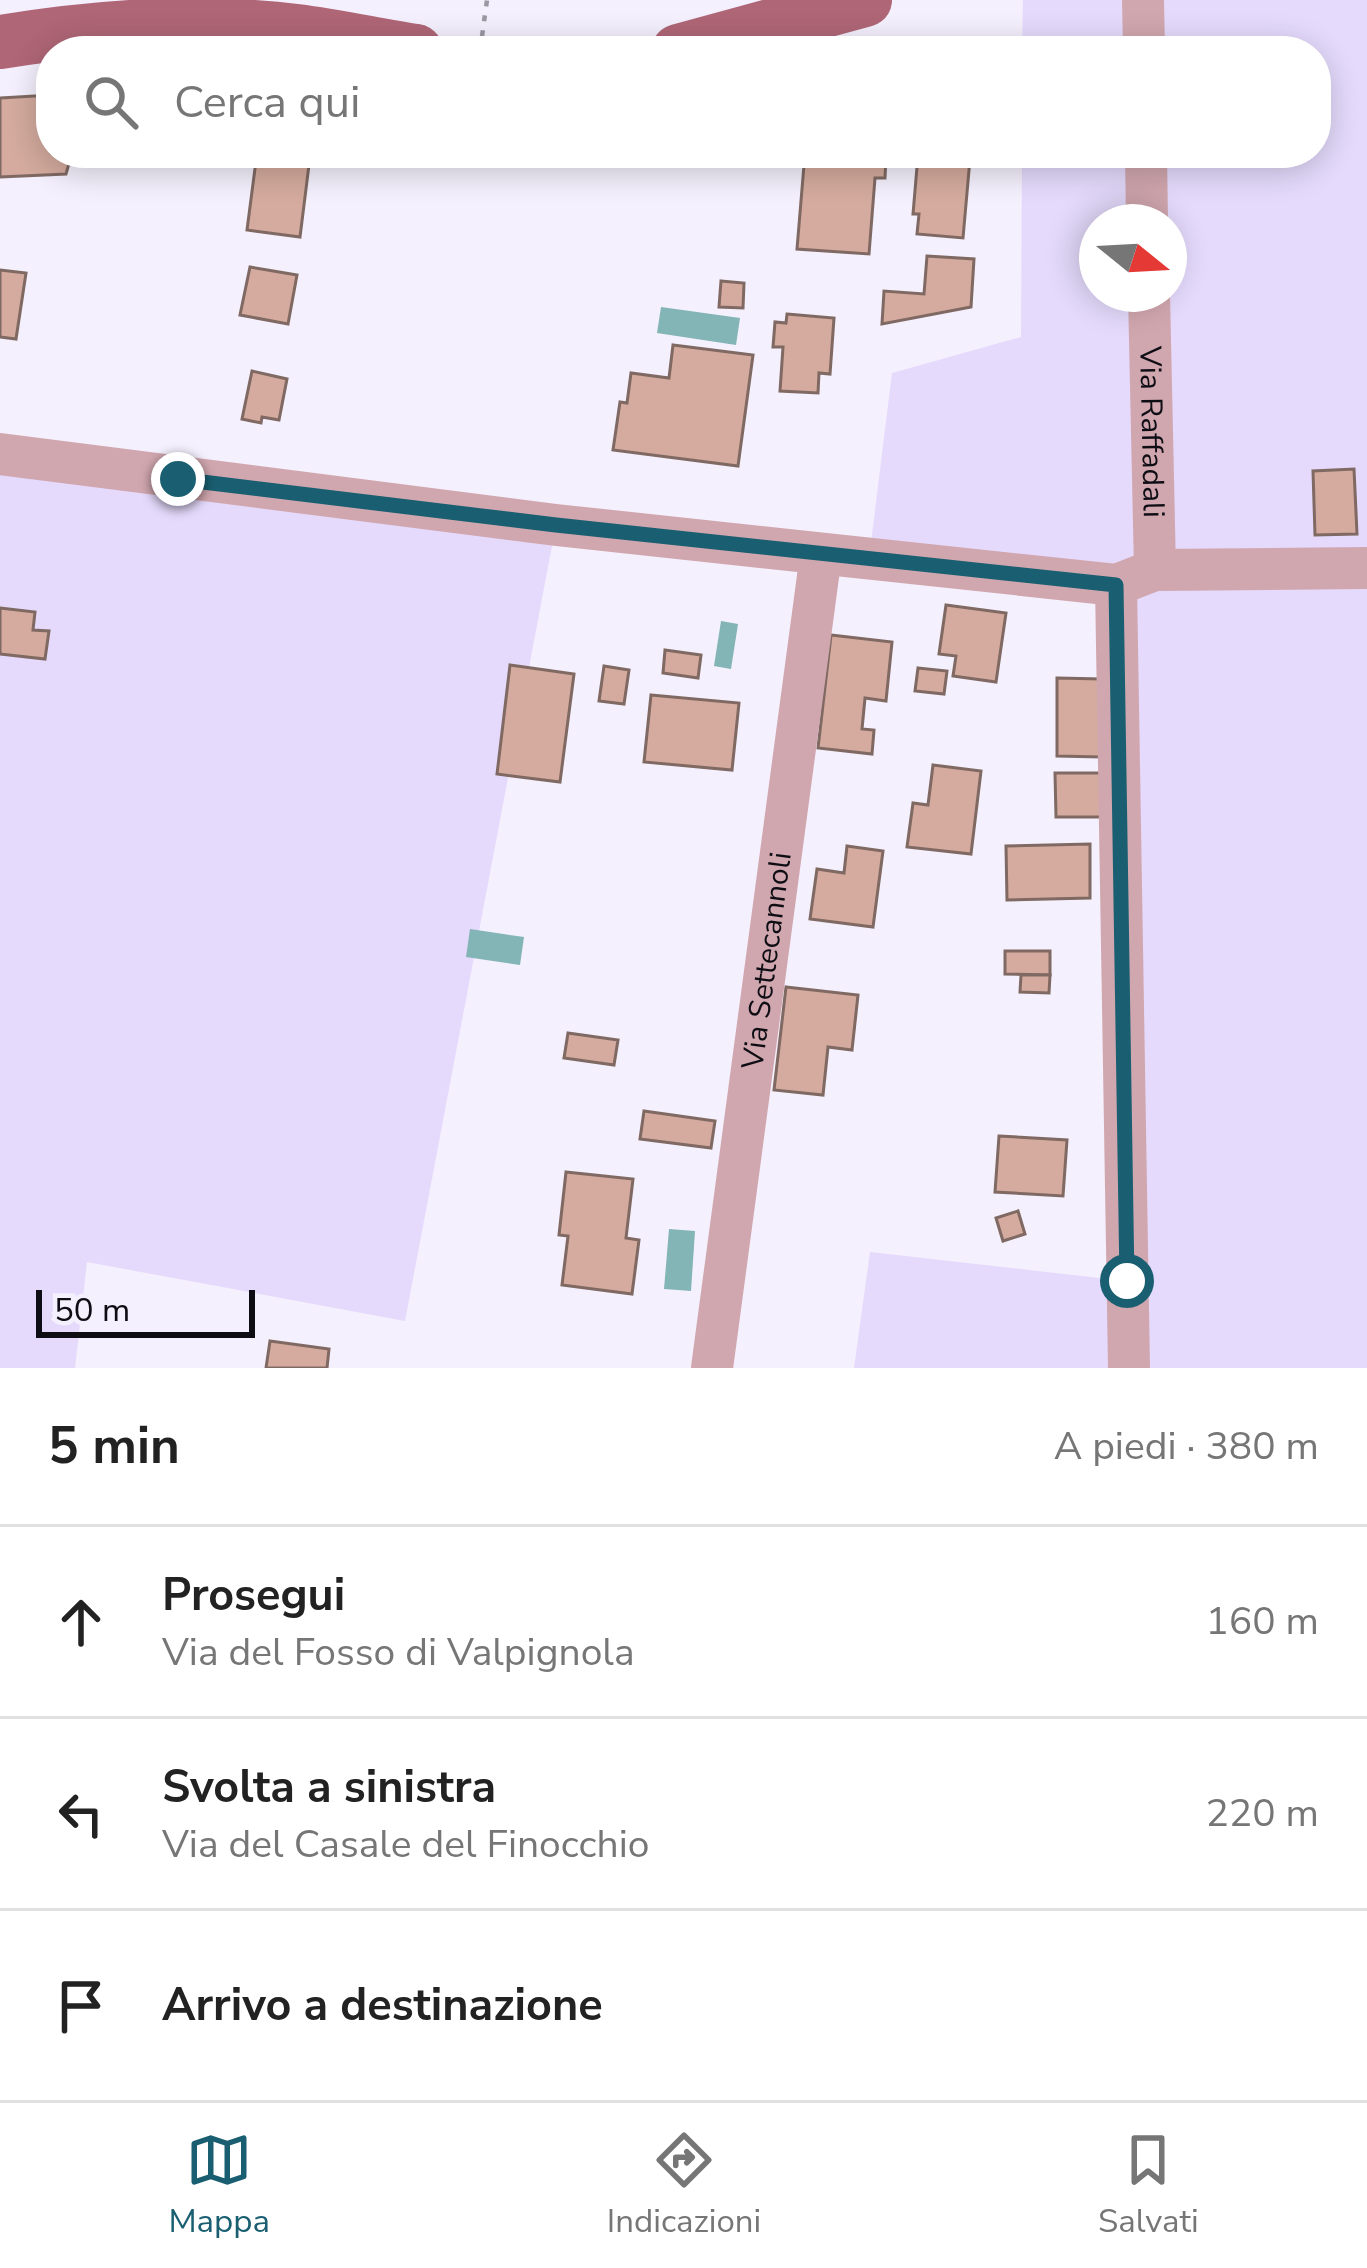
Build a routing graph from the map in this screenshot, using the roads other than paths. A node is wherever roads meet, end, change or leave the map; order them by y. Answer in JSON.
{"nodes":[{"id":1,"x":1143,"y":0,"type":"edge"},
{"id":2,"x":838,"y":4,"type":"edge"},
{"id":3,"x":0,"y":20,"type":"edge"},
{"id":4,"x":82,"y":29,"type":"junction"},
{"id":5,"x":36,"y":36,"type":"edge"},
{"id":6,"x":38,"y":36,"type":"edge"},
{"id":7,"x":321,"y":36,"type":"edge"},
{"id":8,"x":729,"y":36,"type":"edge"},
{"id":9,"x":1144,"y":36,"type":"edge"},
{"id":10,"x":0,"y":42,"type":"edge"},
{"id":11,"x":1146,"y":168,"type":"edge"},
{"id":12,"x":1147,"y":204,"type":"edge"},
{"id":13,"x":1148,"y":312,"type":"edge"},
{"id":14,"x":0,"y":454,"type":"edge"},
{"id":15,"x":821,"y":554,"type":"junction"},
{"id":16,"x":1367,"y":568,"type":"edge"},
{"id":17,"x":1136,"y":578,"type":"junction"},
{"id":18,"x":712,"y":1368,"type":"edge"},
{"id":19,"x":1129,"y":1368,"type":"edge"}],
"edges":[{"from":1,"to":9,"type":"street"},
{"from":2,"to":8,"type":"main road"},
{"from":3,"to":4,"type":"street"},
{"from":4,"to":6,"type":"main road"},
{"from":4,"to":7,"type":"main road"},
{"from":5,"to":10,"type":"main road"},
{"from":11,"to":12,"type":"street"},
{"from":13,"to":17,"type":"street","name":"Via Raffadali"},
{"from":14,"to":15,"type":"street"},
{"from":15,"to":17,"type":"street"},
{"from":15,"to":18,"type":"street","name":"Via Settecannoli"},
{"from":16,"to":17,"type":"street"},
{"from":17,"to":19,"type":"street","name":"Via Raffadali"}]}
